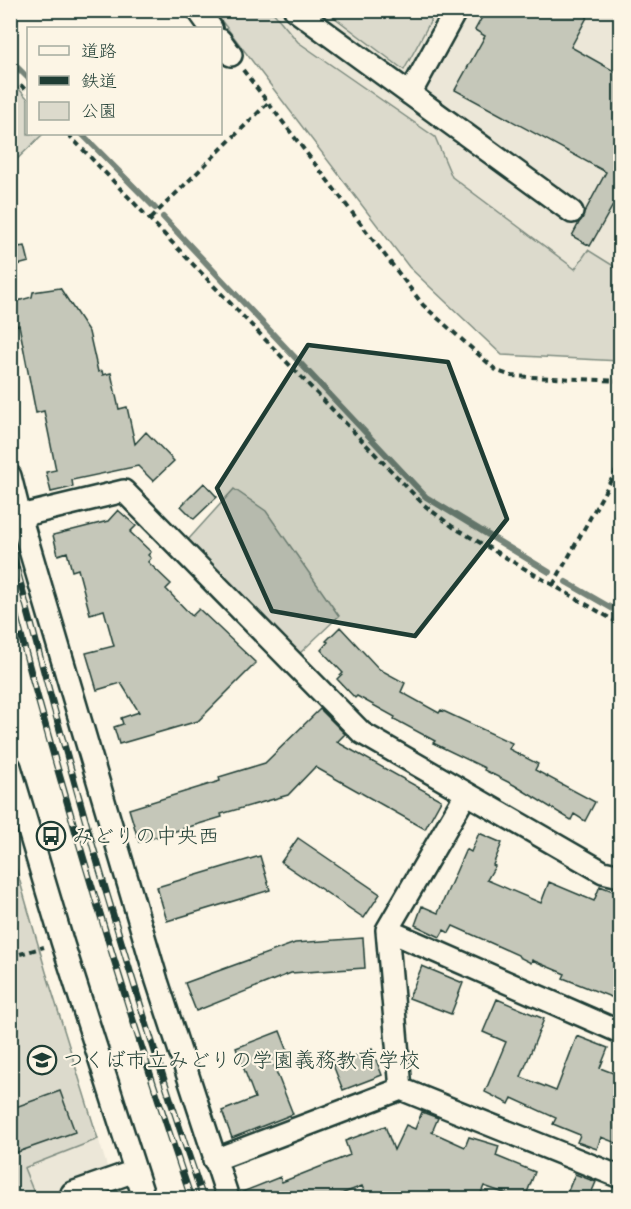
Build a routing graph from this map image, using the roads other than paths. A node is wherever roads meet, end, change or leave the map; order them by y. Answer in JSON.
{"nodes":[{"id":1,"x":198,"y":10,"type":"edge"},
{"id":2,"x":295,"y":10,"type":"edge"},
{"id":3,"x":456,"y":10,"type":"edge"},
{"id":4,"x":210,"y":27,"type":"edge"},
{"id":5,"x":410,"y":94,"type":"junction"},
{"id":6,"x":573,"y":212,"type":"dead end"},
{"id":7,"x":10,"y":476,"type":"edge"},
{"id":8,"x":20,"y":516,"type":"junction"},
{"id":9,"x":10,"y":767,"type":"edge"},
{"id":10,"x":466,"y":794,"type":"junction"},
{"id":11,"x":621,"y":876,"type":"edge"},
{"id":12,"x":387,"y":930,"type":"junction"},
{"id":13,"x":621,"y":1032,"type":"edge"},
{"id":14,"x":401,"y":1089,"type":"junction"},
{"id":15,"x":214,"y":1160,"type":"junction"},
{"id":16,"x":135,"y":1171,"type":"junction"},
{"id":17,"x":621,"y":1177,"type":"edge"},
{"id":18,"x":74,"y":1198,"type":"edge"},
{"id":19,"x":144,"y":1198,"type":"edge"},
{"id":20,"x":228,"y":1198,"type":"edge"}],
"edges":[{"from":1,"to":4,"type":"street"},
{"from":2,"to":5,"type":"street"},
{"from":3,"to":5,"type":"street"},
{"from":5,"to":6,"type":"street"},
{"from":7,"to":8,"type":"street"},
{"from":8,"to":10,"type":"street"},
{"from":8,"to":15,"type":"street"},
{"from":9,"to":16,"type":"street"},
{"from":10,"to":11,"type":"street"},
{"from":10,"to":12,"type":"street"},
{"from":12,"to":13,"type":"street"},
{"from":12,"to":14,"type":"street"},
{"from":14,"to":15,"type":"street"},
{"from":14,"to":17,"type":"street"},
{"from":15,"to":20,"type":"street"},
{"from":16,"to":18,"type":"street"},
{"from":16,"to":19,"type":"street"}]}
